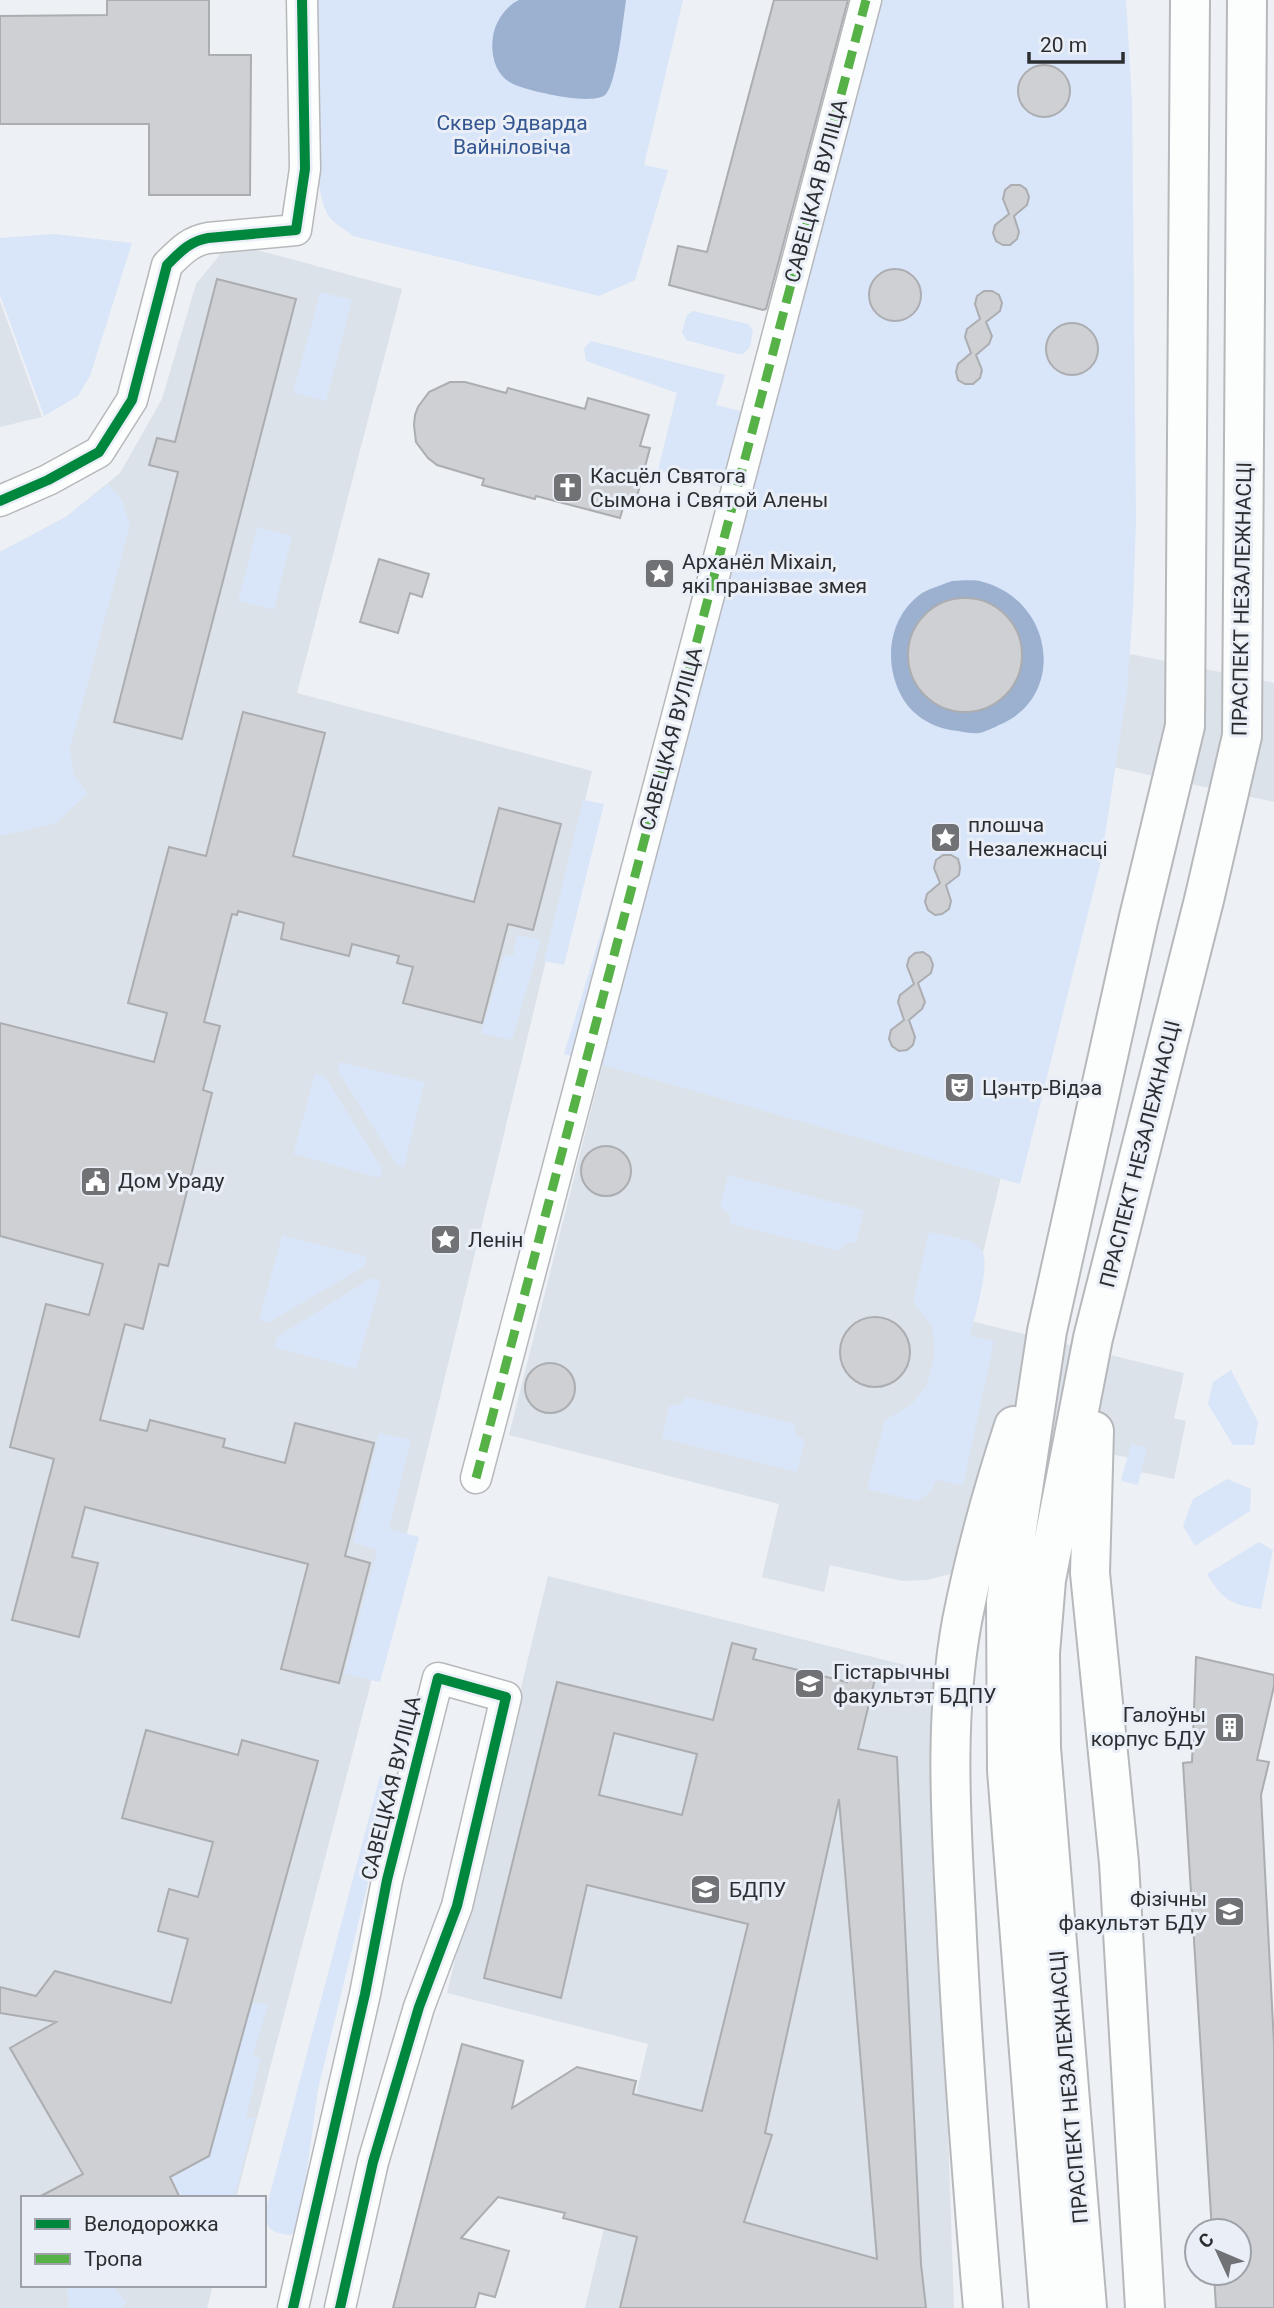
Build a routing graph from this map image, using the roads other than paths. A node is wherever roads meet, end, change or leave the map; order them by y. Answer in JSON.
{"nodes":[{"id":1,"x":302,"y":0,"type":"edge"},
{"id":2,"x":866,"y":0,"type":"edge"},
{"id":3,"x":1190,"y":0,"type":"edge"},
{"id":4,"x":1247,"y":0,"type":"edge"},
{"id":5,"x":0,"y":501,"type":"edge"},
{"id":6,"x":1047,"y":1331,"type":"junction"},
{"id":7,"x":1093,"y":1338,"type":"junction"},
{"id":8,"x":475,"y":1479,"type":"dead end"},
{"id":9,"x":293,"y":2308,"type":"edge"},
{"id":10,"x":340,"y":2308,"type":"edge"},
{"id":11,"x":983,"y":2308,"type":"edge"},
{"id":12,"x":1049,"y":2308,"type":"edge"},
{"id":13,"x":1087,"y":2308,"type":"edge"},
{"id":14,"x":1145,"y":2308,"type":"edge"}],
"edges":[{"from":1,"to":5,"type":"street"},
{"from":2,"to":8,"type":"street","name":"САВЕЦКАЯ ВУЛІЦА"},
{"from":3,"to":6,"type":"main road","name":"ПРАСПЕКТ НЕЗАЛЕЖНАСЦІ"},
{"from":4,"to":7,"type":"main road","name":"ПРАСПЕКТ НЕЗАЛЕЖНАСЦІ"},
{"from":6,"to":11,"type":"main road"},
{"from":6,"to":12,"type":"main road","name":"ПРАСПЕКТ НЕЗАЛЕЖНАСЦІ"},
{"from":7,"to":13,"type":"main road","name":"ПРАСПЕКТ НЕЗАЛЕЖНАСЦІ"},
{"from":7,"to":14,"type":"main road"},
{"from":9,"to":10,"type":"street","name":"САВЕЦКАЯ ВУЛІЦА"}]}
